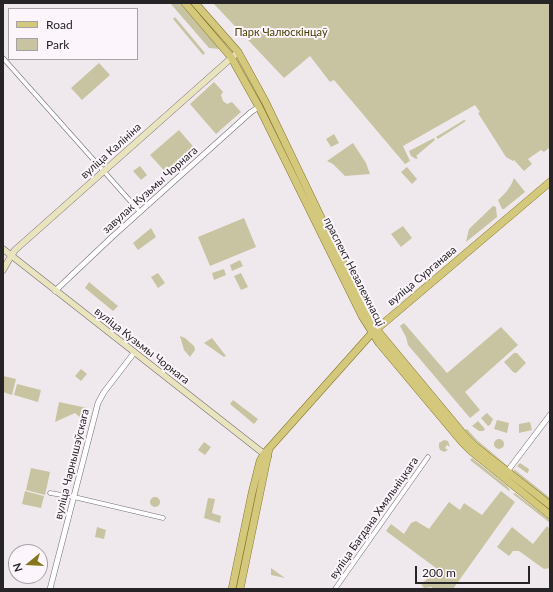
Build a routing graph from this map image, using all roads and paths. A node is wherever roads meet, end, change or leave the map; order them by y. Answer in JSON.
{"nodes":[{"id":1,"x":185,"y":3,"type":"edge"},
{"id":2,"x":195,"y":3,"type":"edge"},
{"id":3,"x":238,"y":52,"type":"junction"},
{"id":4,"x":231,"y":57,"type":"junction"},
{"id":5,"x":3,"y":58,"type":"edge"},
{"id":6,"x":259,"y":106,"type":"junction"},
{"id":7,"x":104,"y":171,"type":"junction"},
{"id":8,"x":550,"y":182,"type":"edge"},
{"id":9,"x":140,"y":212,"type":"junction"},
{"id":10,"x":3,"y":250,"type":"edge"},
{"id":11,"x":11,"y":256,"type":"junction"},
{"id":12,"x":3,"y":270,"type":"edge"},
{"id":13,"x":55,"y":291,"type":"junction"},
{"id":14,"x":374,"y":331,"type":"junction"},
{"id":15,"x":134,"y":353,"type":"junction"},
{"id":16,"x":550,"y":415,"type":"edge"},
{"id":17,"x":267,"y":453,"type":"junction"},
{"id":18,"x":428,"y":457,"type":"dead end"},
{"id":19,"x":505,"y":474,"type":"junction"},
{"id":20,"x":50,"y":493,"type":"dead end"},
{"id":21,"x":74,"y":497,"type":"junction"},
{"id":22,"x":550,"y":505,"type":"edge"},
{"id":23,"x":550,"y":515,"type":"edge"},
{"id":24,"x":163,"y":518,"type":"dead end"},
{"id":25,"x":50,"y":589,"type":"edge"},
{"id":26,"x":232,"y":589,"type":"edge"},
{"id":27,"x":240,"y":589,"type":"edge"},
{"id":28,"x":335,"y":589,"type":"edge"}],
"edges":[{"from":1,"to":4,"type":"main road","name":"праспект Незалежнасці"},
{"from":2,"to":3,"type":"main road","name":"праспект Незалежнасці"},
{"from":3,"to":4,"type":"main road","name":"вуліца Калініна"},
{"from":3,"to":14,"type":"main road","name":"праспект Незалежнасці"},
{"from":4,"to":6,"type":"main road","name":"праспект Незалежнасці"},
{"from":4,"to":7,"type":"main road","name":"вуліца Калініна"},
{"from":5,"to":7,"type":"street"},
{"from":6,"to":9,"type":"street","name":"завулак Кузьмы Чорнага"},
{"from":6,"to":14,"type":"main road","name":"праспект Незалежнасці"},
{"from":7,"to":9,"type":"street"},
{"from":7,"to":11,"type":"main road","name":"вуліца Калініна"},
{"from":8,"to":14,"type":"main road","name":"вуліца Сурганава"},
{"from":9,"to":13,"type":"street","name":"завулак Кузьмы Чорнага"},
{"from":10,"to":11,"type":"main road","name":"вуліца Кузьмы Чорнага"},
{"from":11,"to":12,"type":"main road","name":"вуліца Калініна"},
{"from":11,"to":13,"type":"main road","name":"вуліца Кузьмы Чорнага"},
{"from":13,"to":15,"type":"main road","name":"вуліца Кузьмы Чорнага"},
{"from":14,"to":17,"type":"main road","name":"вуліца Сурганава"},
{"from":14,"to":19,"type":"main road","name":"праспект Незалежнасці"},
{"from":15,"to":17,"type":"main road","name":"вуліца Кузьмы Чорнага"},
{"from":15,"to":21,"type":"street","name":"вуліца Чарнышэўскага"},
{"from":16,"to":19,"type":"street"},
{"from":17,"to":26,"type":"main road","name":"вуліца Сурганава"},
{"from":17,"to":27,"type":"main road","name":"вуліца Сурганава"},
{"from":18,"to":28,"type":"street","name":"вуліца Багдана Хмяльніцкага"},
{"from":19,"to":22,"type":"main road","name":"праспект Незалежнасці"},
{"from":19,"to":23,"type":"main road","name":"праспект Незалежнасці"},
{"from":20,"to":21,"type":"street"},
{"from":21,"to":24,"type":"street"},
{"from":21,"to":25,"type":"street","name":"вуліца Чарнышэўскага"}]}
